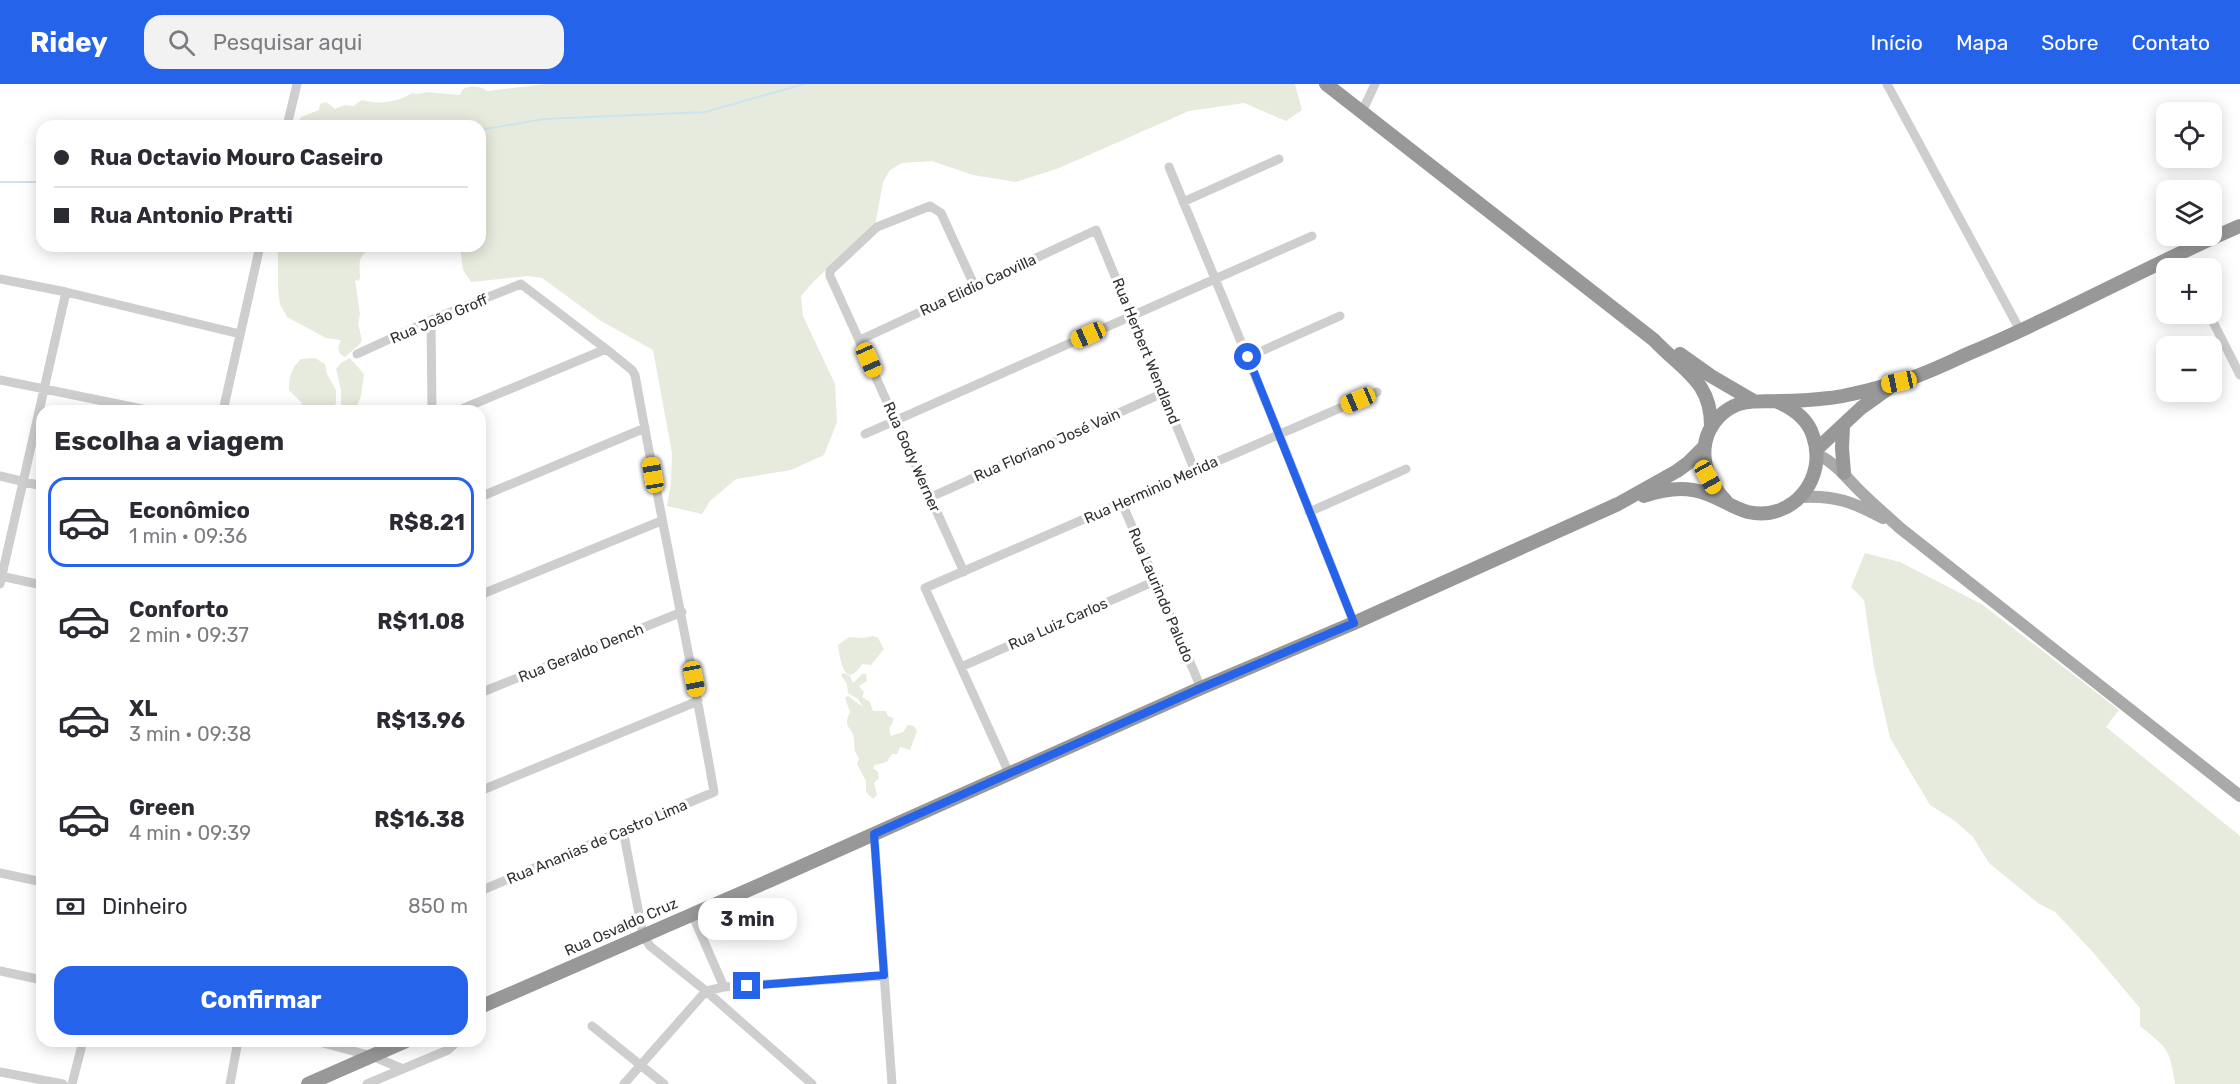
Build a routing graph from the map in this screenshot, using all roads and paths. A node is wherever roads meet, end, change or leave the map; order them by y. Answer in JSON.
{"nodes":[{"id":1,"x":297,"y":84,"type":"edge"},
{"id":2,"x":1326,"y":84,"type":"edge"},
{"id":3,"x":1375,"y":84,"type":"edge"},
{"id":4,"x":1887,"y":84,"type":"edge"},
{"id":5,"x":1362,"y":112,"type":"junction"},
{"id":6,"x":288,"y":120,"type":"edge"},
{"id":7,"x":1279,"y":159,"type":"dead end"},
{"id":8,"x":1169,"y":167,"type":"dead end"},
{"id":9,"x":1183,"y":202,"type":"junction"},
{"id":10,"x":2240,"y":226,"type":"edge"},
{"id":11,"x":1096,"y":230,"type":"joint"},
{"id":12,"x":1312,"y":236,"type":"dead end"},
{"id":13,"x":259,"y":252,"type":"edge"},
{"id":14,"x":2179,"y":252,"type":"junction"},
{"id":15,"x":2182,"y":258,"type":"edge"},
{"id":16,"x":0,"y":279,"type":"edge"},
{"id":17,"x":1215,"y":279,"type":"junction"},
{"id":18,"x":975,"y":287,"type":"junction"},
{"id":19,"x":66,"y":292,"type":"junction"},
{"id":20,"x":1131,"y":316,"type":"junction"},
{"id":21,"x":1340,"y":316,"type":"dead end"},
{"id":22,"x":431,"y":320,"type":"junction"},
{"id":23,"x":2214,"y":324,"type":"edge"},
{"id":24,"x":2021,"y":332,"type":"junction"},
{"id":25,"x":240,"y":334,"type":"junction"},
{"id":26,"x":860,"y":340,"type":"junction"},
{"id":27,"x":1654,"y":340,"type":"junction"},
{"id":28,"x":606,"y":349,"type":"junction"},
{"id":29,"x":357,"y":354,"type":"dead end"},
{"id":30,"x":1248,"y":357,"type":"junction"},
{"id":31,"x":2240,"y":375,"type":"edge"},
{"id":32,"x":0,"y":380,"type":"edge"},
{"id":33,"x":1899,"y":382,"type":"junction"},
{"id":34,"x":44,"y":390,"type":"junction"},
{"id":35,"x":1377,"y":392,"type":"dead end"},
{"id":36,"x":1163,"y":393,"type":"junction"},
{"id":37,"x":1752,"y":400,"type":"junction"},
{"id":38,"x":1776,"y":401,"type":"junction"},
{"id":39,"x":41,"y":405,"type":"edge"},
{"id":40,"x":121,"y":405,"type":"edge"},
{"id":41,"x":224,"y":405,"type":"edge"},
{"id":42,"x":432,"y":405,"type":"edge"},
{"id":43,"x":471,"y":405,"type":"edge"},
{"id":44,"x":896,"y":420,"type":"junction"},
{"id":45,"x":36,"y":425,"type":"edge"},
{"id":46,"x":1843,"y":426,"type":"junction"},
{"id":47,"x":645,"y":428,"type":"junction"},
{"id":48,"x":1711,"y":428,"type":"junction"},
{"id":49,"x":865,"y":434,"type":"dead end"},
{"id":50,"x":1280,"y":434,"type":"junction"},
{"id":51,"x":1705,"y":447,"type":"junction"},
{"id":52,"x":1817,"y":452,"type":"junction"},
{"id":53,"x":1406,"y":469,"type":"dead end"},
{"id":54,"x":1195,"y":471,"type":"junction"},
{"id":55,"x":1844,"y":473,"type":"junction"},
{"id":56,"x":0,"y":476,"type":"edge"},
{"id":57,"x":23,"y":481,"type":"junction"},
{"id":58,"x":36,"y":484,"type":"edge"},
{"id":59,"x":486,"y":494,"type":"edge"},
{"id":60,"x":930,"y":497,"type":"junction"},
{"id":61,"x":1800,"y":497,"type":"junction"},
{"id":62,"x":1726,"y":501,"type":"junction"},
{"id":63,"x":1122,"y":503,"type":"junction"},
{"id":64,"x":1618,"y":504,"type":"junction"},
{"id":65,"x":1309,"y":512,"type":"junction"},
{"id":66,"x":661,"y":521,"type":"junction"},
{"id":67,"x":1900,"y":528,"type":"junction"},
{"id":68,"x":964,"y":572,"type":"junction"},
{"id":69,"x":1,"y":579,"type":"edge"},
{"id":70,"x":1155,"y":581,"type":"junction"},
{"id":71,"x":36,"y":584,"type":"edge"},
{"id":72,"x":486,"y":593,"type":"edge"},
{"id":73,"x":682,"y":612,"type":"junction"},
{"id":74,"x":1354,"y":623,"type":"junction"},
{"id":75,"x":961,"y":667,"type":"junction"},
{"id":76,"x":1201,"y":688,"type":"junction"},
{"id":77,"x":486,"y":691,"type":"edge"},
{"id":78,"x":698,"y":701,"type":"junction"},
{"id":79,"x":1009,"y":773,"type":"junction"},
{"id":80,"x":486,"y":789,"type":"edge"},
{"id":81,"x":2240,"y":796,"type":"edge"},
{"id":82,"x":623,"y":830,"type":"junction"},
{"id":83,"x":874,"y":834,"type":"junction"},
{"id":84,"x":0,"y":873,"type":"edge"},
{"id":85,"x":36,"y":881,"type":"edge"},
{"id":86,"x":486,"y":888,"type":"edge"},
{"id":87,"x":692,"y":914,"type":"junction"},
{"id":88,"x":643,"y":936,"type":"junction"},
{"id":89,"x":0,"y":970,"type":"edge"},
{"id":90,"x":884,"y":975,"type":"junction"},
{"id":91,"x":36,"y":979,"type":"edge"},
{"id":92,"x":724,"y":987,"type":"junction"},
{"id":93,"x":705,"y":991,"type":"junction"},
{"id":94,"x":486,"y":1004,"type":"edge"},
{"id":95,"x":592,"y":1026,"type":"dead end"},
{"id":96,"x":81,"y":1047,"type":"edge"},
{"id":97,"x":237,"y":1047,"type":"edge"},
{"id":98,"x":338,"y":1047,"type":"edge"},
{"id":99,"x":392,"y":1047,"type":"edge"},
{"id":100,"x":451,"y":1047,"type":"edge"},
{"id":101,"x":372,"y":1056,"type":"junction"},
{"id":102,"x":640,"y":1064,"type":"junction"},
{"id":103,"x":403,"y":1069,"type":"junction"},
{"id":104,"x":0,"y":1072,"type":"edge"},
{"id":105,"x":63,"y":1084,"type":"edge"},
{"id":106,"x":72,"y":1084,"type":"edge"},
{"id":107,"x":230,"y":1084,"type":"edge"},
{"id":108,"x":308,"y":1084,"type":"edge"},
{"id":109,"x":368,"y":1084,"type":"edge"},
{"id":110,"x":624,"y":1084,"type":"edge"},
{"id":111,"x":664,"y":1084,"type":"edge"},
{"id":112,"x":812,"y":1084,"type":"edge"},
{"id":113,"x":892,"y":1084,"type":"edge"}],
"edges":[{"from":1,"to":6,"type":"street"},
{"from":2,"to":5,"type":"highway"},
{"from":3,"to":5,"type":"street"},
{"from":4,"to":24,"type":"street"},
{"from":5,"to":27,"type":"highway"},
{"from":7,"to":9,"type":"street"},
{"from":8,"to":9,"type":"street"},
{"from":9,"to":17,"type":"street"},
{"from":10,"to":14,"type":"highway"},
{"from":11,"to":18,"type":"street","name":"Rua Elidio Caovilla"},
{"from":11,"to":20,"type":"street","name":"Rua Herbert Wendland"},
{"from":12,"to":17,"type":"street"},
{"from":13,"to":25,"type":"street"},
{"from":14,"to":15,"type":"street"},
{"from":14,"to":24,"type":"highway"},
{"from":16,"to":19,"type":"street"},
{"from":17,"to":20,"type":"street"},
{"from":17,"to":30,"type":"street"},
{"from":18,"to":26,"type":"street","name":"Rua Elidio Caovilla"},
{"from":18,"to":26,"type":"street","name":"Rua Gody Werner"},
{"from":19,"to":25,"type":"street"},
{"from":19,"to":34,"type":"street"},
{"from":20,"to":36,"type":"street","name":"Rua Herbert Wendland"},
{"from":20,"to":44,"type":"street"},
{"from":21,"to":30,"type":"street"},
{"from":22,"to":28,"type":"street","name":"Rua João Groff"},
{"from":22,"to":29,"type":"street","name":"Rua João Groff"},
{"from":22,"to":42,"type":"street"},
{"from":23,"to":31,"type":"street"},
{"from":24,"to":33,"type":"highway"},
{"from":25,"to":41,"type":"street"},
{"from":26,"to":44,"type":"street","name":"Rua Gody Werner"},
{"from":27,"to":37,"type":"highway"},
{"from":27,"to":48,"type":"highway"},
{"from":28,"to":43,"type":"street"},
{"from":28,"to":47,"type":"street"},
{"from":30,"to":50,"type":"street"},
{"from":32,"to":34,"type":"street"},
{"from":33,"to":38,"type":"highway"},
{"from":33,"to":46,"type":"highway"},
{"from":34,"to":39,"type":"street"},
{"from":34,"to":40,"type":"street"},
{"from":35,"to":50,"type":"street","name":"Rua Herminio Merida"},
{"from":36,"to":54,"type":"street","name":"Rua Herbert Wendland"},
{"from":36,"to":60,"type":"street","name":"Rua Floriano José Vain"},
{"from":37,"to":38,"type":"highway"},
{"from":37,"to":48,"type":"highway"},
{"from":38,"to":52,"type":"highway"},
{"from":44,"to":49,"type":"street"},
{"from":44,"to":60,"type":"street","name":"Rua Gody Werner"},
{"from":45,"to":57,"type":"street"},
{"from":46,"to":52,"type":"highway"},
{"from":46,"to":55,"type":"highway"},
{"from":47,"to":59,"type":"street"},
{"from":47,"to":66,"type":"street"},
{"from":48,"to":51,"type":"highway"},
{"from":50,"to":54,"type":"street","name":"Rua Herminio Merida"},
{"from":50,"to":65,"type":"street"},
{"from":51,"to":62,"type":"highway"},
{"from":51,"to":64,"type":"highway"},
{"from":52,"to":55,"type":"main road"},
{"from":52,"to":61,"type":"highway"},
{"from":53,"to":65,"type":"street"},
{"from":54,"to":63,"type":"street","name":"Rua Herminio Merida"},
{"from":55,"to":67,"type":"main road"},
{"from":56,"to":57,"type":"street"},
{"from":57,"to":58,"type":"street"},
{"from":57,"to":69,"type":"street"},
{"from":60,"to":68,"type":"street","name":"Rua Gody Werner"},
{"from":61,"to":62,"type":"highway"},
{"from":61,"to":67,"type":"main road"},
{"from":62,"to":64,"type":"highway"},
{"from":63,"to":68,"type":"street","name":"Rua Herminio Merida"},
{"from":63,"to":70,"type":"street","name":"Rua Laurindo Paludo"},
{"from":64,"to":74,"type":"highway","name":"Rua Osvaldo Cruz"},
{"from":65,"to":74,"type":"street"},
{"from":66,"to":72,"type":"street"},
{"from":66,"to":73,"type":"street"},
{"from":67,"to":81,"type":"main road"},
{"from":68,"to":75,"type":"street","name":"Rua Herminio Merida"},
{"from":69,"to":71,"type":"street"},
{"from":70,"to":75,"type":"street","name":"Rua Luiz Carlos"},
{"from":70,"to":76,"type":"street","name":"Rua Laurindo Paludo"},
{"from":73,"to":77,"type":"street","name":"Rua Geraldo Dench"},
{"from":73,"to":78,"type":"street"},
{"from":74,"to":76,"type":"highway","name":"Rua Osvaldo Cruz"},
{"from":75,"to":79,"type":"street"},
{"from":76,"to":79,"type":"highway","name":"Rua Osvaldo Cruz"},
{"from":78,"to":80,"type":"street"},
{"from":78,"to":82,"type":"street","name":"Rua Ananias de Castro Lima"},
{"from":79,"to":83,"type":"highway","name":"Rua Osvaldo Cruz"},
{"from":82,"to":86,"type":"street","name":"Rua Ananias de Castro Lima"},
{"from":82,"to":88,"type":"street"},
{"from":83,"to":87,"type":"highway","name":"Rua Osvaldo Cruz"},
{"from":83,"to":90,"type":"street"},
{"from":84,"to":85,"type":"street"},
{"from":87,"to":88,"type":"highway","name":"Rua Osvaldo Cruz"},
{"from":87,"to":92,"type":"street"},
{"from":88,"to":93,"type":"street"},
{"from":88,"to":94,"type":"highway","name":"Rua Osvaldo Cruz"},
{"from":89,"to":91,"type":"street"},
{"from":90,"to":92,"type":"street"},
{"from":90,"to":113,"type":"street"},
{"from":92,"to":93,"type":"street"},
{"from":93,"to":102,"type":"street"},
{"from":93,"to":112,"type":"street"},
{"from":95,"to":102,"type":"street"},
{"from":96,"to":106,"type":"street"},
{"from":97,"to":107,"type":"street"},
{"from":98,"to":101,"type":"street"},
{"from":99,"to":101,"type":"highway"},
{"from":100,"to":103,"type":"street"},
{"from":101,"to":103,"type":"street"},
{"from":101,"to":108,"type":"highway"},
{"from":102,"to":110,"type":"street"},
{"from":102,"to":111,"type":"street"},
{"from":103,"to":109,"type":"street"},
{"from":104,"to":105,"type":"street"}]}
